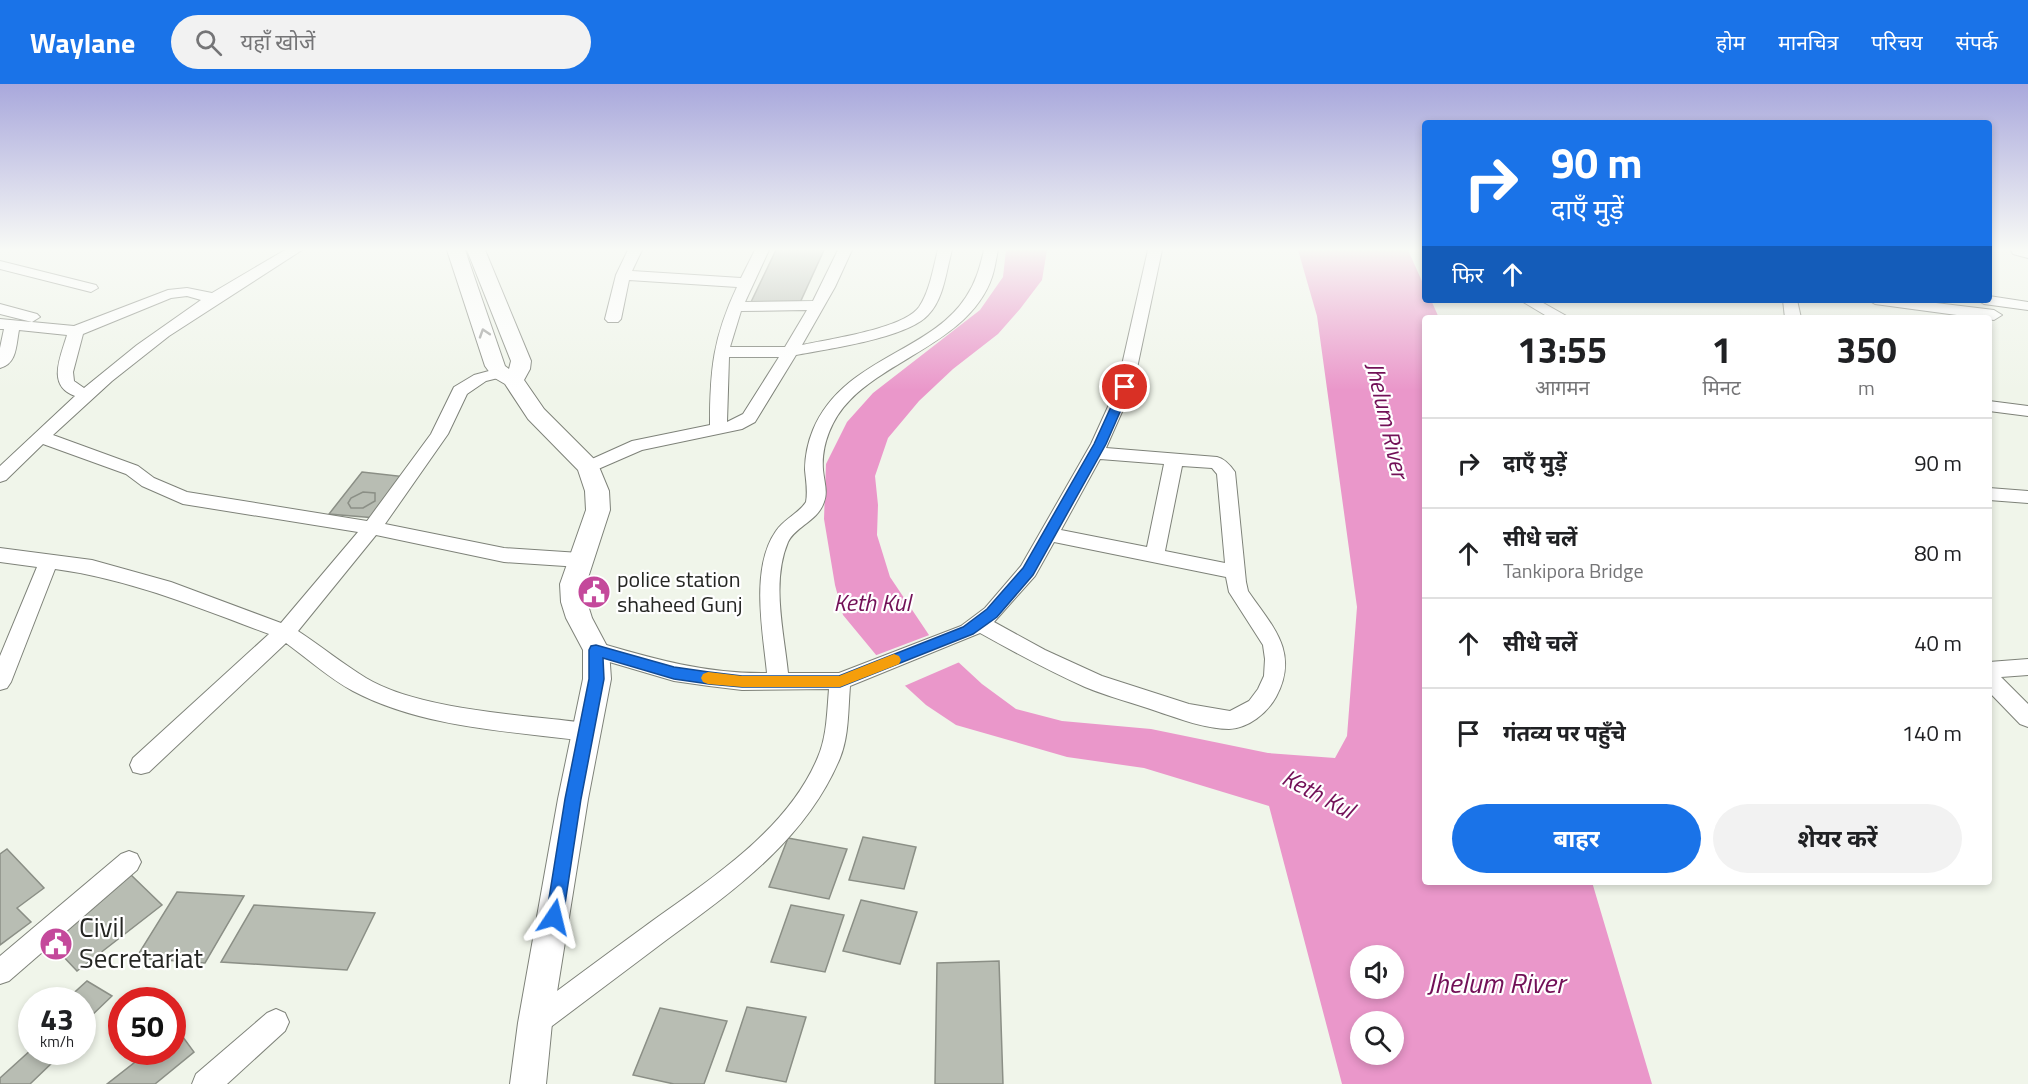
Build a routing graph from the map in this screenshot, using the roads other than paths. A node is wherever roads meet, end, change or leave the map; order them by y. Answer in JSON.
{"nodes":[{"id":1,"x":161,"y":297,"type":"edge"},
{"id":2,"x":207,"y":297,"type":"edge"},
{"id":3,"x":472,"y":297,"type":"edge"},
{"id":4,"x":495,"y":297,"type":"edge"},
{"id":5,"x":618,"y":297,"type":"edge"},
{"id":6,"x":740,"y":297,"type":"edge"},
{"id":7,"x":822,"y":297,"type":"edge"},
{"id":8,"x":931,"y":297,"type":"edge"},
{"id":9,"x":974,"y":297,"type":"edge"},
{"id":10,"x":1145,"y":297,"type":"edge"},
{"id":11,"x":213,"y":298,"type":"joint"},
{"id":12,"x":1992,"y":301,"type":"edge"},
{"id":13,"x":1533,"y":303,"type":"edge"},
{"id":14,"x":1899,"y":303,"type":"edge"},
{"id":15,"x":818,"y":305,"type":"junction"},
{"id":16,"x":2028,"y":306,"type":"edge"},
{"id":17,"x":736,"y":307,"type":"junction"},
{"id":18,"x":0,"y":309,"type":"edge"},
{"id":19,"x":1556,"y":315,"type":"edge"},
{"id":20,"x":1994,"y":315,"type":"dead end"},
{"id":21,"x":613,"y":319,"type":"dead end"},
{"id":22,"x":6,"y":325,"type":"edge"},
{"id":23,"x":46,"y":328,"type":"junction"},
{"id":24,"x":76,"y":331,"type":"junction"},
{"id":25,"x":722,"y":352,"type":"junction"},
{"id":26,"x":790,"y":352,"type":"junction"},
{"id":27,"x":0,"y":363,"type":"edge"},
{"id":28,"x":506,"y":376,"type":"junction"},
{"id":29,"x":86,"y":394,"type":"junction"},
{"id":30,"x":1992,"y":406,"type":"edge"},
{"id":31,"x":2028,"y":411,"type":"edge"},
{"id":32,"x":719,"y":429,"type":"junction"},
{"id":33,"x":40,"y":437,"type":"junction"},
{"id":34,"x":1095,"y":453,"type":"junction"},
{"id":35,"x":1174,"y":459,"type":"junction"},
{"id":36,"x":589,"y":467,"type":"junction"},
{"id":37,"x":0,"y":476,"type":"edge"},
{"id":38,"x":1992,"y":494,"type":"edge"},
{"id":39,"x":2028,"y":497,"type":"edge"},
{"id":40,"x":372,"y":528,"type":"junction"},
{"id":41,"x":1049,"y":534,"type":"junction"},
{"id":42,"x":0,"y":555,"type":"edge"},
{"id":43,"x":1155,"y":556,"type":"junction"},
{"id":44,"x":49,"y":560,"type":"junction"},
{"id":45,"x":580,"y":560,"type":"junction"},
{"id":46,"x":1234,"y":573,"type":"junction"},
{"id":47,"x":974,"y":627,"type":"junction"},
{"id":48,"x":285,"y":632,"type":"junction"},
{"id":49,"x":596,"y":650,"type":"junction"},
{"id":50,"x":2028,"y":667,"type":"edge"},
{"id":51,"x":1992,"y":670,"type":"edge"},
{"id":52,"x":846,"y":679,"type":"junction"},
{"id":53,"x":1992,"y":681,"type":"edge"},
{"id":54,"x":0,"y":682,"type":"edge"},
{"id":55,"x":778,"y":682,"type":"junction"},
{"id":56,"x":2028,"y":718,"type":"edge"},
{"id":57,"x":586,"y":732,"type":"junction"},
{"id":58,"x":141,"y":765,"type":"dead end"},
{"id":59,"x":129,"y":862,"type":"dead end"},
{"id":60,"x":0,"y":972,"type":"edge"},
{"id":61,"x":276,"y":1022,"type":"dead end"},
{"id":62,"x":535,"y":1023,"type":"junction"},
{"id":63,"x":206,"y":1084,"type":"edge"},
{"id":64,"x":528,"y":1084,"type":"edge"}],
"edges":[{"from":1,"to":24,"type":"street"},
{"from":2,"to":11,"type":"street"},
{"from":28,"to":3,"type":"main road","one_way":true},
{"from":4,"to":28,"type":"main road"},
{"from":5,"to":21,"type":"street"},
{"from":6,"to":17,"type":"street"},
{"from":7,"to":15,"type":"street"},
{"from":8,"to":26,"type":"street"},
{"from":9,"to":55,"type":"street"},
{"from":10,"to":34,"type":"street"},
{"from":11,"to":29,"type":"street"},
{"from":12,"to":16,"type":"street"},
{"from":13,"to":19,"type":"street"},
{"from":14,"to":20,"type":"street"},
{"from":15,"to":17,"type":"street"},
{"from":15,"to":26,"type":"street"},
{"from":17,"to":25,"type":"street"},
{"from":18,"to":23,"type":"street"},
{"from":22,"to":23,"type":"street"},
{"from":22,"to":27,"type":"street"},
{"from":23,"to":24,"type":"street"},
{"from":24,"to":29,"type":"street"},
{"from":25,"to":26,"type":"street"},
{"from":25,"to":32,"type":"street"},
{"from":26,"to":32,"type":"street"},
{"from":28,"to":36,"type":"main road"},
{"from":28,"to":40,"type":"street"},
{"from":29,"to":33,"type":"street"},
{"from":30,"to":31,"type":"street"},
{"from":32,"to":36,"type":"street"},
{"from":33,"to":37,"type":"street"},
{"from":33,"to":40,"type":"street"},
{"from":34,"to":35,"type":"street"},
{"from":34,"to":41,"type":"street"},
{"from":35,"to":43,"type":"street"},
{"from":35,"to":46,"type":"street"},
{"from":36,"to":45,"type":"main road"},
{"from":38,"to":39,"type":"street"},
{"from":40,"to":45,"type":"street"},
{"from":40,"to":48,"type":"street"},
{"from":41,"to":43,"type":"street"},
{"from":41,"to":47,"type":"street"},
{"from":42,"to":44,"type":"street"},
{"from":43,"to":46,"type":"street"},
{"from":44,"to":48,"type":"street"},
{"from":44,"to":54,"type":"street"},
{"from":45,"to":49,"type":"main road"},
{"from":46,"to":47,"type":"street"},
{"from":47,"to":52,"type":"street"},
{"from":48,"to":57,"type":"street"},
{"from":48,"to":58,"type":"street"},
{"from":49,"to":55,"type":"street"},
{"from":49,"to":57,"type":"main road"},
{"from":50,"to":51,"type":"street"},
{"from":52,"to":55,"type":"street"},
{"from":52,"to":62,"type":"street"},
{"from":53,"to":56,"type":"street"},
{"from":57,"to":62,"type":"main road"},
{"from":59,"to":60,"type":"street"},
{"from":61,"to":63,"type":"street"},
{"from":62,"to":64,"type":"main road"}]}
